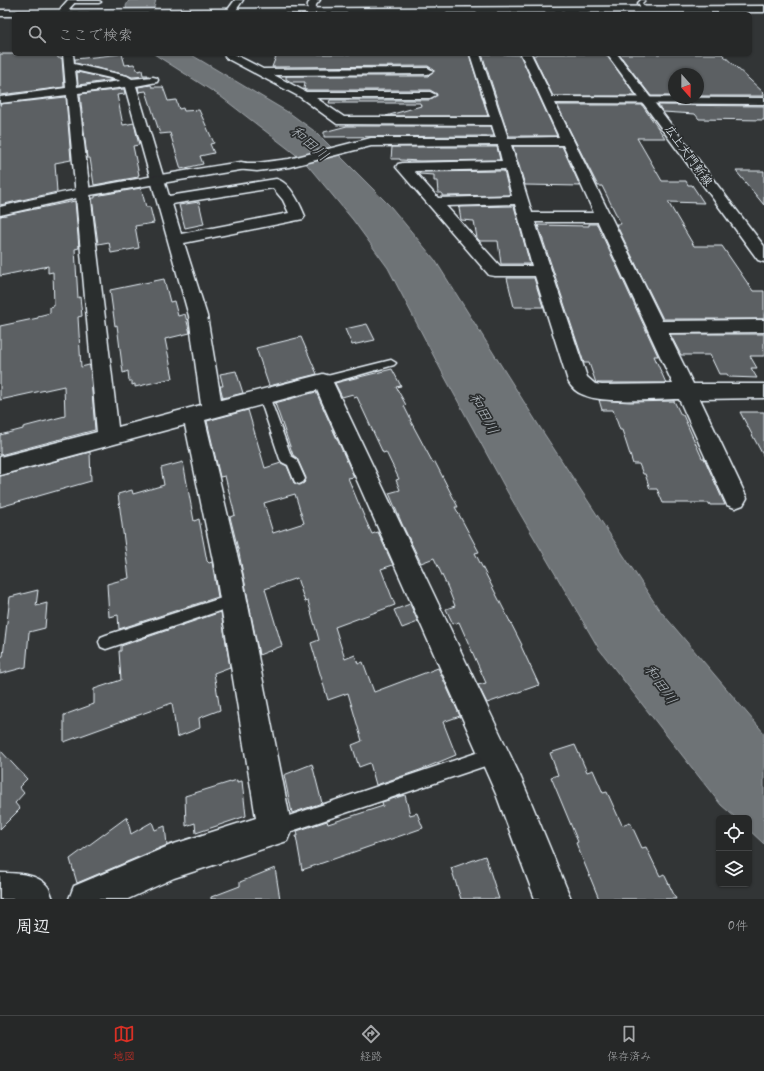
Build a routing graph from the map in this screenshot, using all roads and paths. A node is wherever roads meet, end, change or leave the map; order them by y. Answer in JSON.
{"nodes":[{"id":1,"x":239,"y":0,"type":"edge"},
{"id":2,"x":316,"y":0,"type":"edge"},
{"id":3,"x":573,"y":0,"type":"edge"},
{"id":4,"x":643,"y":0,"type":"edge"},
{"id":5,"x":72,"y":1,"type":"edge"},
{"id":6,"x":98,"y":2,"type":"dead end"},
{"id":7,"x":764,"y":9,"type":"edge"},
{"id":8,"x":646,"y":10,"type":"junction"},
{"id":9,"x":231,"y":11,"type":"junction"},
{"id":10,"x":65,"y":12,"type":"edge"},
{"id":11,"x":116,"y":12,"type":"edge"},
{"id":12,"x":170,"y":12,"type":"edge"},
{"id":13,"x":170,"y":12,"type":"edge"},
{"id":14,"x":238,"y":12,"type":"edge"},
{"id":15,"x":311,"y":12,"type":"edge"},
{"id":16,"x":376,"y":12,"type":"edge"},
{"id":17,"x":582,"y":12,"type":"edge"},
{"id":18,"x":0,"y":13,"type":"edge"},
{"id":19,"x":12,"y":13,"type":"edge"},
{"id":20,"x":230,"y":56,"type":"edge"},
{"id":21,"x":476,"y":56,"type":"edge"},
{"id":22,"x":527,"y":56,"type":"edge"},
{"id":23,"x":614,"y":56,"type":"edge"},
{"id":24,"x":69,"y":60,"type":"edge"},
{"id":25,"x":426,"y":60,"type":"dead end"},
{"id":26,"x":260,"y":72,"type":"junction"},
{"id":27,"x":153,"y":80,"type":"dead end"},
{"id":28,"x":129,"y":83,"type":"junction"},
{"id":29,"x":429,"y":83,"type":"junction"},
{"id":30,"x":72,"y":91,"type":"junction"},
{"id":31,"x":304,"y":95,"type":"junction"},
{"id":32,"x":0,"y":100,"type":"edge"},
{"id":33,"x":549,"y":100,"type":"junction"},
{"id":34,"x":764,"y":100,"type":"edge"},
{"id":35,"x":648,"y":101,"type":"junction"},
{"id":36,"x":436,"y":121,"type":"junction"},
{"id":37,"x":497,"y":121,"type":"junction"},
{"id":38,"x":566,"y":141,"type":"junction"},
{"id":39,"x":503,"y":142,"type":"junction"},
{"id":40,"x":510,"y":165,"type":"junction"},
{"id":41,"x":157,"y":180,"type":"junction"},
{"id":42,"x":83,"y":191,"type":"junction"},
{"id":43,"x":521,"y":200,"type":"junction"},
{"id":44,"x":164,"y":201,"type":"junction"},
{"id":45,"x":434,"y":202,"type":"junction"},
{"id":46,"x":0,"y":210,"type":"edge"},
{"id":47,"x":603,"y":217,"type":"junction"},
{"id":48,"x":527,"y":218,"type":"junction"},
{"id":49,"x":175,"y":240,"type":"junction"},
{"id":50,"x":764,"y":257,"type":"edge"},
{"id":51,"x":542,"y":270,"type":"junction"},
{"id":52,"x":764,"y":326,"type":"edge"},
{"id":53,"x":656,"y":327,"type":"junction"},
{"id":54,"x":391,"y":363,"type":"dead end"},
{"id":55,"x":323,"y":381,"type":"junction"},
{"id":56,"x":686,"y":391,"type":"junction"},
{"id":57,"x":764,"y":391,"type":"edge"},
{"id":58,"x":264,"y":396,"type":"junction"},
{"id":59,"x":203,"y":413,"type":"junction"},
{"id":60,"x":108,"y":437,"type":"junction"},
{"id":61,"x":0,"y":466,"type":"edge"},
{"id":62,"x":299,"y":479,"type":"dead end"},
{"id":63,"x":734,"y":498,"type":"dead end"},
{"id":64,"x":234,"y":600,"type":"junction"},
{"id":65,"x":106,"y":642,"type":"dead end"},
{"id":66,"x":494,"y":755,"type":"junction"},
{"id":67,"x":275,"y":829,"type":"junction"},
{"id":68,"x":0,"y":891,"type":"edge"},
{"id":69,"x":35,"y":899,"type":"edge"},
{"id":70,"x":87,"y":899,"type":"edge"},
{"id":71,"x":553,"y":899,"type":"edge"}],
"edges":[{"from":1,"to":9,"type":"street"},
{"from":2,"to":15,"type":"street"},
{"from":3,"to":17,"type":"street"},
{"from":4,"to":8,"type":"lane"},
{"from":5,"to":6,"type":"lane"},
{"from":5,"to":10,"type":"street"},
{"from":7,"to":8,"type":"street"},
{"from":8,"to":17,"type":"street"},
{"from":9,"to":12,"type":"street"},
{"from":9,"to":14,"type":"street"},
{"from":11,"to":13,"type":"street"},
{"from":16,"to":17,"type":"street"},
{"from":18,"to":19,"type":"street"},
{"from":20,"to":26,"type":"street"},
{"from":21,"to":37,"type":"street"},
{"from":22,"to":33,"type":"street"},
{"from":23,"to":35,"type":"street","name":"広上大門新線"},
{"from":24,"to":28,"type":"street"},
{"from":24,"to":30,"type":"street"},
{"from":25,"to":29,"type":"street"},
{"from":26,"to":29,"type":"street"},
{"from":26,"to":31,"type":"street"},
{"from":27,"to":28,"type":"street"},
{"from":28,"to":30,"type":"street"},
{"from":28,"to":41,"type":"street"},
{"from":29,"to":31,"type":"street"},
{"from":29,"to":36,"type":"street"},
{"from":30,"to":32,"type":"street"},
{"from":30,"to":42,"type":"street"},
{"from":31,"to":36,"type":"street"},
{"from":33,"to":35,"type":"street"},
{"from":33,"to":38,"type":"street"},
{"from":34,"to":35,"type":"street"},
{"from":35,"to":50,"type":"street","name":"広上大門新線"},
{"from":36,"to":37,"type":"street"},
{"from":37,"to":39,"type":"street"},
{"from":38,"to":39,"type":"street"},
{"from":38,"to":47,"type":"street"},
{"from":39,"to":40,"type":"street"},
{"from":39,"to":41,"type":"street"},
{"from":40,"to":43,"type":"street"},
{"from":40,"to":45,"type":"street"},
{"from":41,"to":42,"type":"street"},
{"from":41,"to":44,"type":"street"},
{"from":42,"to":46,"type":"street"},
{"from":42,"to":60,"type":"street"},
{"from":43,"to":45,"type":"street"},
{"from":43,"to":48,"type":"street"},
{"from":44,"to":49,"type":"street"},
{"from":44,"to":49,"type":"street"},
{"from":45,"to":51,"type":"street"},
{"from":47,"to":48,"type":"street"},
{"from":47,"to":53,"type":"street"},
{"from":48,"to":51,"type":"street"},
{"from":49,"to":59,"type":"street"},
{"from":51,"to":56,"type":"street"},
{"from":52,"to":53,"type":"street"},
{"from":53,"to":56,"type":"street"},
{"from":54,"to":55,"type":"lane"},
{"from":55,"to":58,"type":"street"},
{"from":55,"to":66,"type":"street"},
{"from":56,"to":57,"type":"street"},
{"from":56,"to":63,"type":"street"},
{"from":58,"to":59,"type":"street"},
{"from":58,"to":62,"type":"lane"},
{"from":59,"to":60,"type":"street"},
{"from":59,"to":64,"type":"street"},
{"from":60,"to":61,"type":"street"},
{"from":64,"to":65,"type":"lane"},
{"from":64,"to":67,"type":"street"},
{"from":66,"to":67,"type":"lane"},
{"from":66,"to":71,"type":"street"},
{"from":67,"to":70,"type":"street"},
{"from":68,"to":69,"type":"street"}]}
